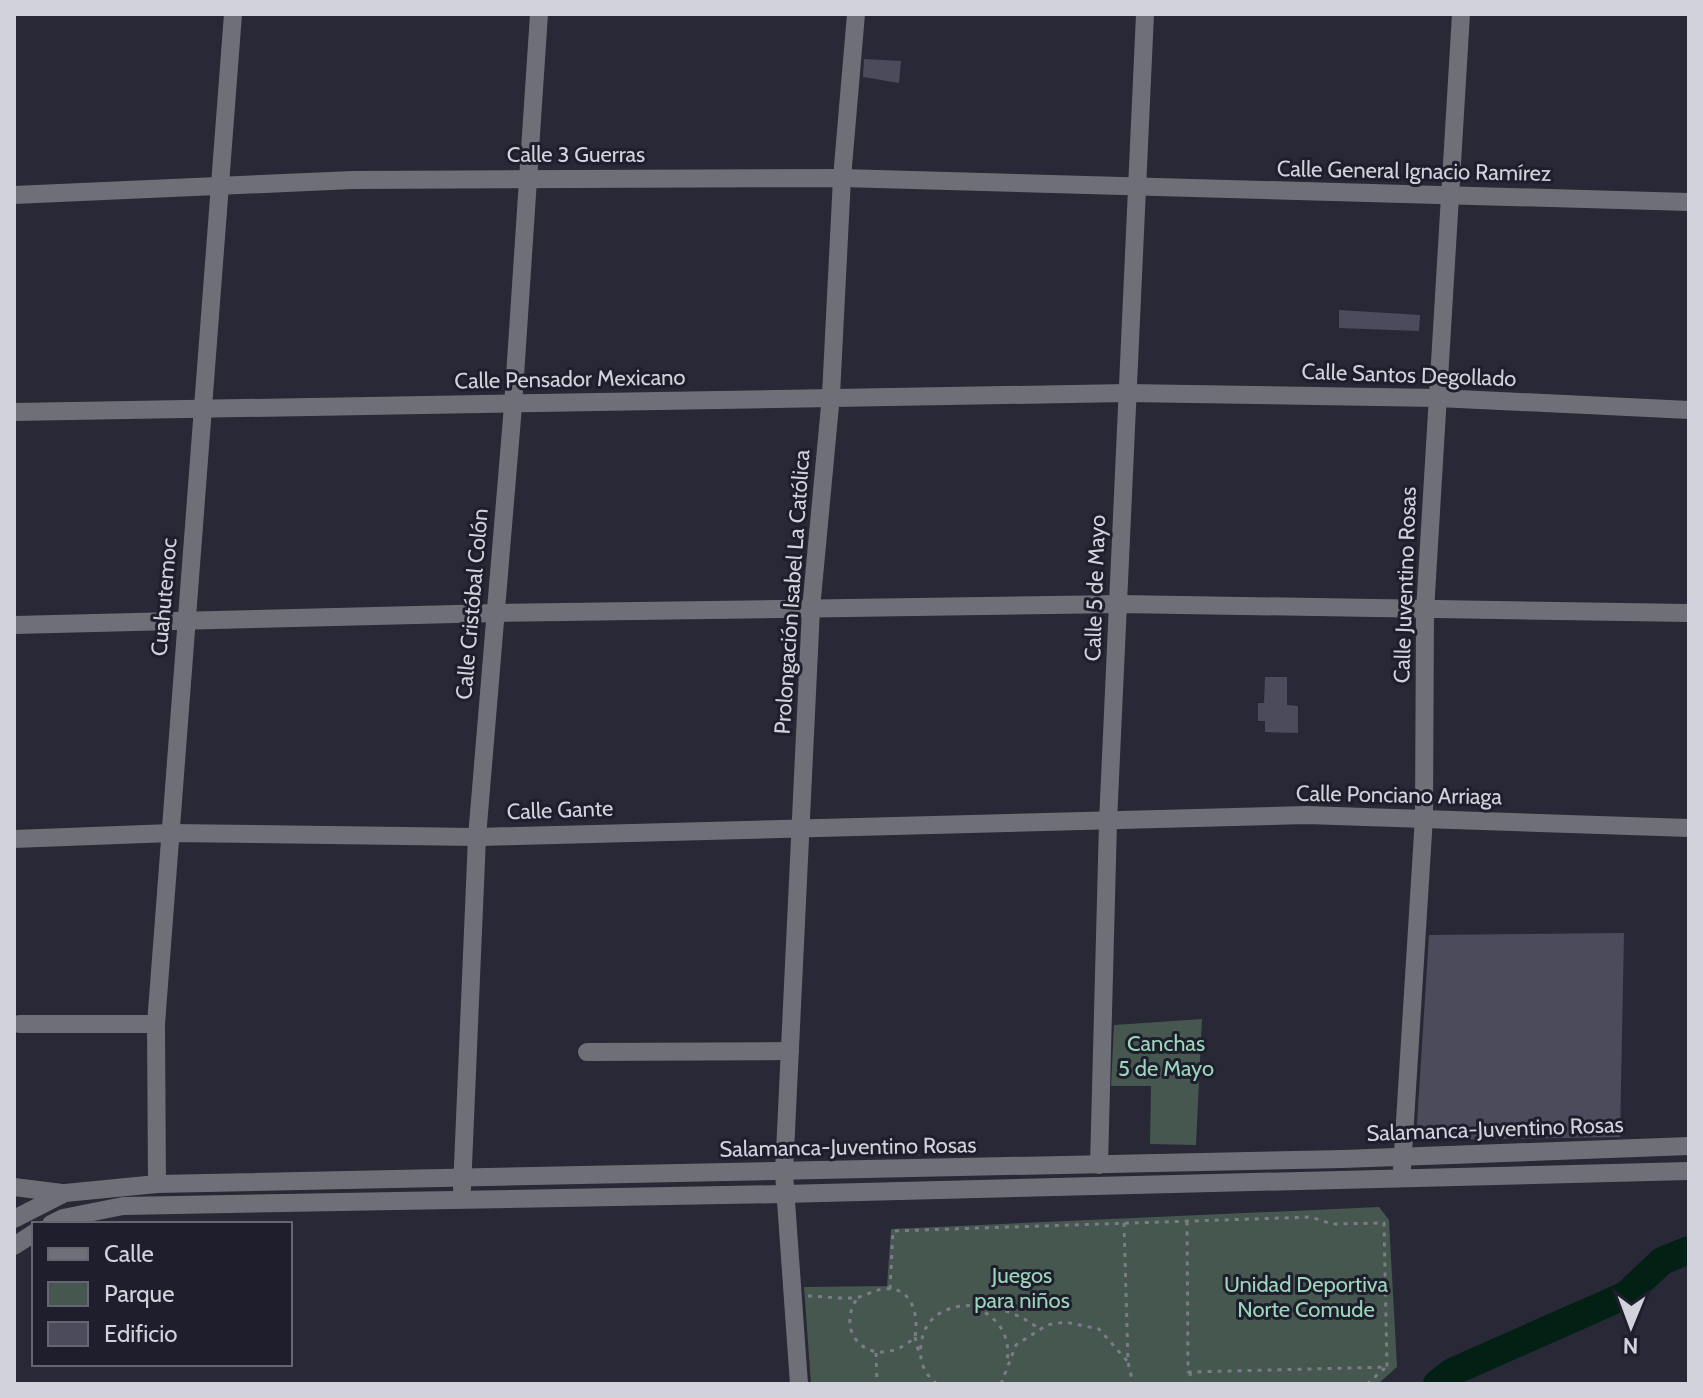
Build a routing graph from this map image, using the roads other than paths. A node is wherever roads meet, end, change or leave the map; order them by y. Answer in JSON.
{"nodes":[{"id":1,"x":233,"y":14,"type":"edge"},
{"id":2,"x":539,"y":14,"type":"edge"},
{"id":3,"x":856,"y":14,"type":"edge"},
{"id":4,"x":1145,"y":14,"type":"edge"},
{"id":5,"x":1461,"y":14,"type":"edge"},
{"id":6,"x":527,"y":177,"type":"junction"},
{"id":7,"x":842,"y":178,"type":"junction"},
{"id":8,"x":220,"y":185,"type":"junction"},
{"id":9,"x":1138,"y":188,"type":"junction"},
{"id":10,"x":14,"y":195,"type":"edge"},
{"id":11,"x":1451,"y":195,"type":"junction"},
{"id":12,"x":1689,"y":202,"type":"edge"},
{"id":13,"x":1127,"y":393,"type":"junction"},
{"id":14,"x":831,"y":395,"type":"junction"},
{"id":15,"x":1438,"y":398,"type":"junction"},
{"id":16,"x":513,"y":406,"type":"junction"},
{"id":17,"x":205,"y":408,"type":"junction"},
{"id":18,"x":1689,"y":410,"type":"edge"},
{"id":19,"x":14,"y":412,"type":"edge"},
{"id":20,"x":1120,"y":604,"type":"junction"},
{"id":21,"x":811,"y":609,"type":"junction"},
{"id":22,"x":1425,"y":611,"type":"junction"},
{"id":23,"x":496,"y":613,"type":"junction"},
{"id":24,"x":1689,"y":613,"type":"edge"},
{"id":25,"x":186,"y":621,"type":"junction"},
{"id":26,"x":14,"y":625,"type":"edge"},
{"id":27,"x":1424,"y":817,"type":"junction"},
{"id":28,"x":1108,"y":822,"type":"junction"},
{"id":29,"x":803,"y":827,"type":"junction"},
{"id":30,"x":1689,"y":828,"type":"edge"},
{"id":31,"x":171,"y":833,"type":"junction"},
{"id":32,"x":477,"y":837,"type":"junction"},
{"id":33,"x":14,"y":839,"type":"edge"},
{"id":34,"x":19,"y":1024,"type":"dead end"},
{"id":35,"x":156,"y":1024,"type":"junction"},
{"id":36,"x":790,"y":1051,"type":"junction"},
{"id":37,"x":587,"y":1052,"type":"dead end"},
{"id":38,"x":1689,"y":1146,"type":"edge"},
{"id":39,"x":1402,"y":1158,"type":"junction"},
{"id":40,"x":1099,"y":1165,"type":"junction"},
{"id":41,"x":1689,"y":1171,"type":"edge"},
{"id":42,"x":784,"y":1173,"type":"junction"},
{"id":43,"x":1403,"y":1179,"type":"junction"},
{"id":44,"x":157,"y":1184,"type":"junction"},
{"id":45,"x":462,"y":1190,"type":"junction"},
{"id":46,"x":19,"y":1191,"type":"edge"},
{"id":47,"x":65,"y":1193,"type":"junction"},
{"id":48,"x":783,"y":1194,"type":"junction"},
{"id":49,"x":14,"y":1219,"type":"edge"},
{"id":50,"x":55,"y":1222,"type":"edge"},
{"id":51,"x":32,"y":1234,"type":"edge"},
{"id":52,"x":14,"y":1246,"type":"edge"},
{"id":53,"x":799,"y":1384,"type":"edge"}],
"edges":[{"from":1,"to":8,"type":"street","name":"Cuahutemoc"},
{"from":2,"to":6,"type":"street","name":"Calle Cristóbal Colón"},
{"from":3,"to":7,"type":"street","name":"Prolongación Isabel La Católica"},
{"from":4,"to":9,"type":"street","name":"Calle 5 de Mayo"},
{"from":5,"to":11,"type":"street","name":"Calle Juventino Rosas"},
{"from":6,"to":7,"type":"street","name":"Calle 3 Guerras"},
{"from":6,"to":8,"type":"street","name":"Calle 3 Guerras"},
{"from":6,"to":16,"type":"street","name":"Calle Cristóbal Colón"},
{"from":7,"to":9,"type":"street","name":"Calle 3 Guerras"},
{"from":7,"to":14,"type":"street","name":"Prolongación Isabel La Católica"},
{"from":8,"to":10,"type":"street","name":"Calle 3 Guerras"},
{"from":8,"to":17,"type":"street","name":"Cuahutemoc"},
{"from":9,"to":11,"type":"street","name":"Calle General Ignacio Ramírez"},
{"from":9,"to":13,"type":"street","name":"Calle 5 de Mayo"},
{"from":11,"to":12,"type":"street","name":"Calle General Ignacio Ramírez"},
{"from":11,"to":15,"type":"street","name":"Calle Juventino Rosas"},
{"from":13,"to":14,"type":"street","name":"Calle Pensador Mexicano"},
{"from":13,"to":15,"type":"street","name":"Calle Santos Degollado"},
{"from":13,"to":20,"type":"street","name":"Calle 5 de Mayo"},
{"from":14,"to":16,"type":"street","name":"Calle Pensador Mexicano"},
{"from":14,"to":21,"type":"street","name":"Prolongación Isabel La Católica"},
{"from":15,"to":18,"type":"street","name":"Calle Santos Degollado"},
{"from":15,"to":22,"type":"street","name":"Calle Juventino Rosas"},
{"from":16,"to":17,"type":"street","name":"Calle Pensador Mexicano"},
{"from":16,"to":23,"type":"street","name":"Calle Cristóbal Colón"},
{"from":17,"to":19,"type":"street","name":"Calle Pensador Mexicano"},
{"from":17,"to":25,"type":"street","name":"Cuahutemoc"},
{"from":20,"to":21,"type":"street"},
{"from":20,"to":22,"type":"street"},
{"from":20,"to":28,"type":"street","name":"Calle 5 de Mayo"},
{"from":21,"to":23,"type":"street"},
{"from":21,"to":29,"type":"street","name":"Prolongación Isabel La Católica"},
{"from":22,"to":24,"type":"street"},
{"from":22,"to":27,"type":"street","name":"Calle Juventino Rosas"},
{"from":23,"to":25,"type":"street"},
{"from":23,"to":32,"type":"street","name":"Calle Cristóbal Colón"},
{"from":25,"to":26,"type":"street"},
{"from":25,"to":31,"type":"street","name":"Cuahutemoc"},
{"from":27,"to":28,"type":"street","name":"Calle Ponciano Arriaga"},
{"from":27,"to":30,"type":"street","name":"Calle Ponciano Arriaga"},
{"from":27,"to":39,"type":"street","name":"Calle Juventino Rosas"},
{"from":28,"to":29,"type":"street","name":"Calle Gante"},
{"from":28,"to":40,"type":"street","name":"Calle 5 de Mayo"},
{"from":29,"to":32,"type":"street","name":"Calle Gante"},
{"from":29,"to":36,"type":"street","name":"Prolongación Isabel La Católica"},
{"from":31,"to":32,"type":"street","name":"Calle Gante"},
{"from":31,"to":33,"type":"street","name":"Calle Gante"},
{"from":31,"to":35,"type":"street","name":"Cuahutemoc"},
{"from":32,"to":45,"type":"street","name":"Calle Cristóbal Colón"},
{"from":34,"to":35,"type":"street"},
{"from":35,"to":44,"type":"street","name":"Cuahutemoc"},
{"from":36,"to":37,"type":"street"},
{"from":36,"to":42,"type":"street","name":"Prolongación Isabel La Católica"},
{"from":38,"to":39,"type":"street","name":"Salamanca-Juventino Rosas"},
{"from":39,"to":40,"type":"street","name":"Salamanca-Juventino Rosas"},
{"from":39,"to":43,"type":"street","name":"Calle Juventino Rosas"},
{"from":40,"to":42,"type":"street","name":"Salamanca-Juventino Rosas"},
{"from":41,"to":43,"type":"street","name":"Salamanca-Juventino Rosas"},
{"from":42,"to":45,"type":"street","name":"Salamanca-Juventino Rosas"},
{"from":42,"to":48,"type":"street","name":"Prolongación Isabel La Católica"},
{"from":43,"to":48,"type":"street","name":"Salamanca-Juventino Rosas"},
{"from":44,"to":45,"type":"street","name":"Salamanca-Juventino Rosas"},
{"from":44,"to":47,"type":"street","name":"Salamanca-Juventino Rosas"},
{"from":45,"to":48,"type":"street","name":"Salamanca-Juventino Rosas"},
{"from":45,"to":50,"type":"street","name":"Salamanca-Juventino Rosas"},
{"from":46,"to":47,"type":"street"},
{"from":47,"to":49,"type":"street","name":"Salamanca-Juventino Rosas"},
{"from":48,"to":53,"type":"street"},
{"from":51,"to":52,"type":"street"}]}
